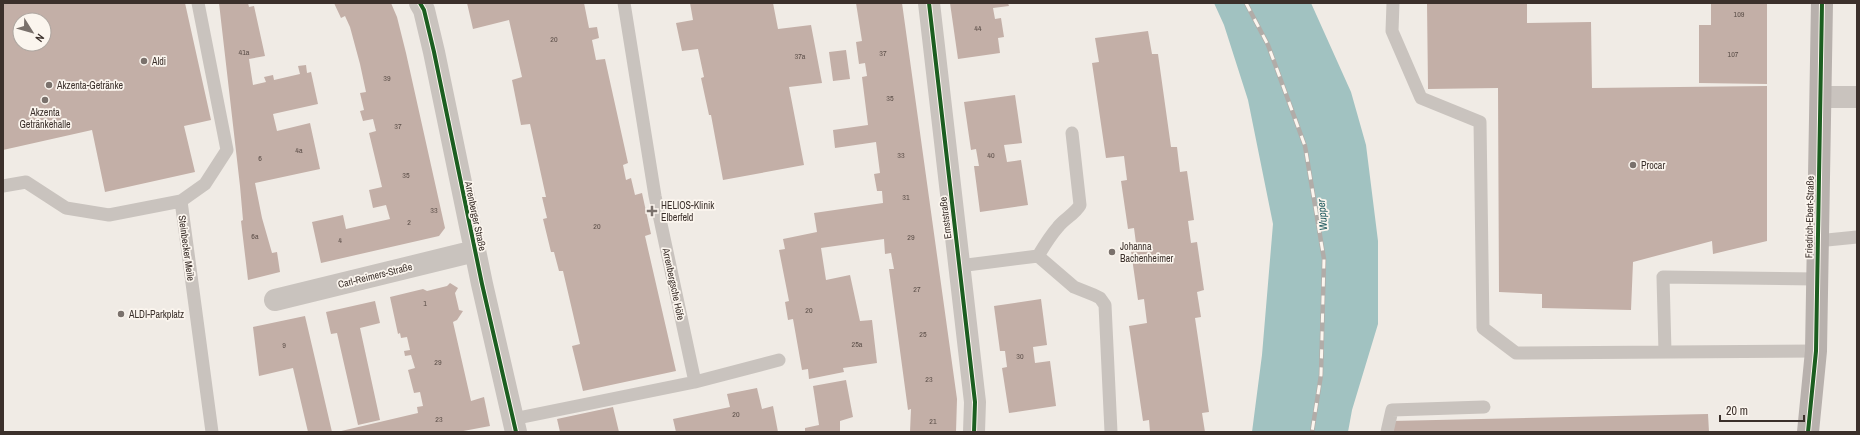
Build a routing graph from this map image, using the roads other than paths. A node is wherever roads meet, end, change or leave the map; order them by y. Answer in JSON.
{"nodes":[{"id":1,"x":198,"y":3,"type":"edge"},
{"id":2,"x":420,"y":3,"type":"edge"},
{"id":3,"x":624,"y":3,"type":"edge"},
{"id":4,"x":929,"y":3,"type":"edge"},
{"id":5,"x":1393,"y":3,"type":"edge"},
{"id":6,"x":1822,"y":3,"type":"edge"},
{"id":7,"x":1821,"y":97,"type":"junction"},
{"id":8,"x":1857,"y":97,"type":"edge"},
{"id":9,"x":1072,"y":133,"type":"dead end"},
{"id":10,"x":3,"y":186,"type":"edge"},
{"id":11,"x":181,"y":201,"type":"junction"},
{"id":12,"x":1857,"y":237,"type":"edge"},
{"id":13,"x":1817,"y":241,"type":"junction"},
{"id":14,"x":475,"y":251,"type":"junction"},
{"id":15,"x":1038,"y":256,"type":"junction"},
{"id":16,"x":959,"y":266,"type":"junction"},
{"id":17,"x":1816,"y":279,"type":"junction"},
{"id":18,"x":275,"y":300,"type":"dead end"},
{"id":19,"x":1816,"y":351,"type":"junction"},
{"id":20,"x":1665,"y":352,"type":"junction"},
{"id":21,"x":779,"y":360,"type":"dead end"},
{"id":22,"x":695,"y":382,"type":"junction"},
{"id":23,"x":1484,"y":407,"type":"dead end"},
{"id":24,"x":514,"y":425,"type":"edge"},
{"id":25,"x":212,"y":432,"type":"edge"},
{"id":26,"x":974,"y":432,"type":"edge"},
{"id":27,"x":1111,"y":432,"type":"edge"},
{"id":28,"x":1387,"y":432,"type":"edge"},
{"id":29,"x":1808,"y":432,"type":"edge"}],
"edges":[{"from":1,"to":11,"type":"lane"},
{"from":2,"to":14,"type":"street","name":"Arrenberger Straße"},
{"from":3,"to":22,"type":"lane","name":"Arrenbergsche Höfe"},
{"from":4,"to":16,"type":"street","name":"Ernststraße"},
{"from":5,"to":20,"type":"lane"},
{"from":6,"to":7,"type":"main road","name":"Friedrich-Ebert-Straße"},
{"from":7,"to":8,"type":"street"},
{"from":7,"to":13,"type":"main road","name":"Friedrich-Ebert-Straße"},
{"from":9,"to":15,"type":"lane"},
{"from":10,"to":11,"type":"lane","name":"Steinbecker Meile"},
{"from":11,"to":25,"type":"lane","name":"Steinbecker Meile"},
{"from":12,"to":13,"type":"lane"},
{"from":13,"to":17,"type":"main road","name":"Friedrich-Ebert-Straße"},
{"from":14,"to":18,"type":"street","name":"Carl-Reimers-Straße"},
{"from":14,"to":24,"type":"street","name":"Arrenberger Straße"},
{"from":15,"to":16,"type":"lane"},
{"from":15,"to":27,"type":"lane"},
{"from":16,"to":26,"type":"street","name":"Ernststraße"},
{"from":17,"to":19,"type":"main road","name":"Friedrich-Ebert-Straße"},
{"from":17,"to":20,"type":"lane"},
{"from":19,"to":20,"type":"lane"},
{"from":19,"to":29,"type":"main road","name":"Friedrich-Ebert-Straße"},
{"from":21,"to":22,"type":"lane"},
{"from":22,"to":24,"type":"lane"},
{"from":23,"to":28,"type":"lane"}]}
